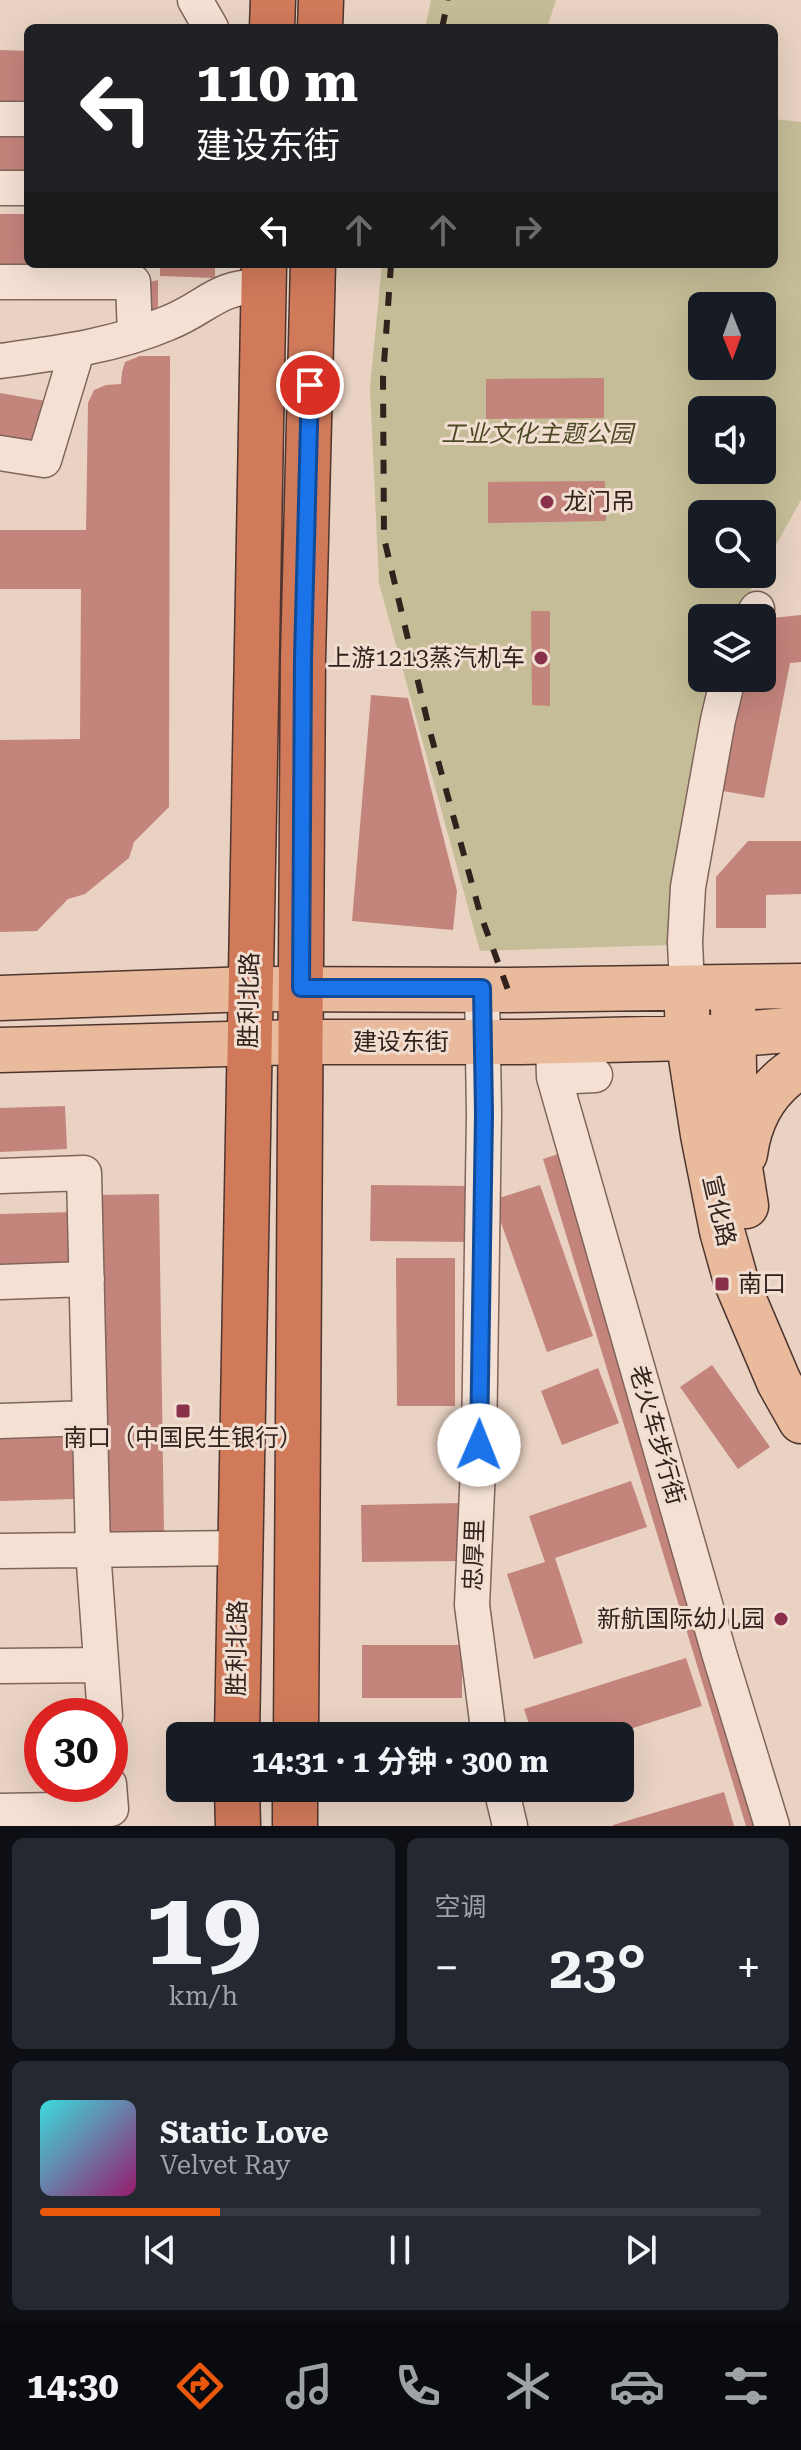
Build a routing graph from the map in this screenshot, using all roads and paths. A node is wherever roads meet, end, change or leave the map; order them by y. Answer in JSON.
{"nodes":[{"id":1,"x":195,"y":0,"type":"edge"},
{"id":2,"x":273,"y":0,"type":"edge"},
{"id":3,"x":321,"y":0,"type":"edge"},
{"id":4,"x":209,"y":24,"type":"edge"},
{"id":5,"x":272,"y":24,"type":"edge"},
{"id":6,"x":320,"y":24,"type":"edge"},
{"id":7,"x":0,"y":119,"type":"edge"},
{"id":8,"x":24,"y":119,"type":"edge"},
{"id":9,"x":0,"y":188,"type":"edge"},
{"id":10,"x":24,"y":188,"type":"edge"},
{"id":11,"x":313,"y":268,"type":"edge"},
{"id":12,"x":264,"y":275,"type":"edge"},
{"id":13,"x":0,"y":282,"type":"edge"},
{"id":14,"x":135,"y":335,"type":"junction"},
{"id":15,"x":77,"y":351,"type":"junction"},
{"id":16,"x":0,"y":361,"type":"edge"},
{"id":17,"x":0,"y":453,"type":"edge"},
{"id":18,"x":725,"y":692,"type":"edge"},
{"id":19,"x":733,"y":985,"type":"junction"},
{"id":20,"x":801,"y":986,"type":"edge"},
{"id":21,"x":687,"y":987,"type":"junction"},
{"id":22,"x":301,"y":988,"type":"junction"},
{"id":23,"x":482,"y":988,"type":"junction"},
{"id":24,"x":250,"y":989,"type":"junction"},
{"id":25,"x":0,"y":998,"type":"edge"},
{"id":26,"x":801,"y":1029,"type":"edge"},
{"id":27,"x":732,"y":1033,"type":"junction"},
{"id":28,"x":688,"y":1038,"type":"junction"},
{"id":29,"x":483,"y":1041,"type":"junction"},
{"id":30,"x":300,"y":1042,"type":"junction"},
{"id":31,"x":248,"y":1043,"type":"junction"},
{"id":32,"x":0,"y":1050,"type":"edge"},
{"id":33,"x":573,"y":1058,"type":"junction"},
{"id":34,"x":801,"y":1066,"type":"edge"},
{"id":35,"x":702,"y":1130,"type":"junction"},
{"id":36,"x":0,"y":1176,"type":"edge"},
{"id":37,"x":742,"y":1180,"type":"junction"},
{"id":38,"x":87,"y":1279,"type":"junction"},
{"id":39,"x":0,"y":1282,"type":"edge"},
{"id":40,"x":801,"y":1370,"type":"edge"},
{"id":41,"x":90,"y":1418,"type":"junction"},
{"id":42,"x":0,"y":1421,"type":"edge"},
{"id":43,"x":801,"y":1421,"type":"edge"},
{"id":44,"x":239,"y":1548,"type":"junction"},
{"id":45,"x":93,"y":1550,"type":"junction"},
{"id":46,"x":0,"y":1551,"type":"edge"},
{"id":47,"x":101,"y":1665,"type":"junction"},
{"id":48,"x":0,"y":1666,"type":"edge"},
{"id":49,"x":104,"y":1698,"type":"edge"},
{"id":50,"x":237,"y":1722,"type":"edge"},
{"id":51,"x":296,"y":1722,"type":"edge"},
{"id":52,"x":487,"y":1722,"type":"edge"},
{"id":53,"x":110,"y":1802,"type":"edge"},
{"id":54,"x":237,"y":1802,"type":"edge"},
{"id":55,"x":295,"y":1802,"type":"edge"},
{"id":56,"x":504,"y":1802,"type":"edge"},
{"id":57,"x":0,"y":1811,"type":"edge"},
{"id":58,"x":238,"y":1826,"type":"edge"},
{"id":59,"x":295,"y":1826,"type":"edge"},
{"id":60,"x":510,"y":1826,"type":"edge"},
{"id":61,"x":772,"y":1826,"type":"edge"}],
"edges":[{"from":1,"to":4,"type":"street"},
{"from":2,"to":5,"type":"highway"},
{"from":3,"to":6,"type":"highway"},
{"from":7,"to":8,"type":"street"},
{"from":9,"to":10,"type":"street"},
{"from":11,"to":22,"type":"highway"},
{"from":12,"to":14,"type":"street"},
{"from":12,"to":24,"type":"highway","name":"胜利北路"},
{"from":13,"to":14,"type":"street"},
{"from":14,"to":15,"type":"street"},
{"from":15,"to":16,"type":"street"},
{"from":15,"to":17,"type":"street"},
{"from":18,"to":21,"type":"street"},
{"from":19,"to":20,"type":"main road"},
{"from":19,"to":21,"type":"main road"},
{"from":19,"to":27,"type":"main road","name":"宣化路"},
{"from":21,"to":23,"type":"main road"},
{"from":21,"to":28,"type":"main road","name":"宣化路"},
{"from":22,"to":23,"type":"main road"},
{"from":22,"to":24,"type":"main road"},
{"from":22,"to":30,"type":"highway"},
{"from":23,"to":29,"type":"street","name":"忠厚里"},
{"from":24,"to":25,"type":"main road"},
{"from":24,"to":31,"type":"highway","name":"胜利北路"},
{"from":26,"to":27,"type":"main road","name":"建设东街"},
{"from":27,"to":28,"type":"main road","name":"建设东街"},
{"from":27,"to":37,"type":"main road","name":"宣化路"},
{"from":28,"to":33,"type":"main road","name":"建设东街"},
{"from":28,"to":35,"type":"main road","name":"宣化路"},
{"from":29,"to":30,"type":"main road","name":"建设东街"},
{"from":29,"to":33,"type":"main road","name":"建设东街"},
{"from":29,"to":52,"type":"street","name":"忠厚里"},
{"from":30,"to":31,"type":"main road","name":"建设东街"},
{"from":30,"to":51,"type":"highway"},
{"from":31,"to":32,"type":"main road","name":"建设东街"},
{"from":31,"to":44,"type":"highway","name":"胜利北路"},
{"from":33,"to":35,"type":"main road"},
{"from":33,"to":61,"type":"street","name":"老火车步行街"},
{"from":34,"to":37,"type":"main road"},
{"from":35,"to":43,"type":"main road","name":"宣化路"},
{"from":36,"to":38,"type":"street"},
{"from":37,"to":40,"type":"main road","name":"宣化路"},
{"from":38,"to":39,"type":"street"},
{"from":38,"to":41,"type":"street"},
{"from":41,"to":42,"type":"street"},
{"from":41,"to":45,"type":"street"},
{"from":44,"to":45,"type":"street"},
{"from":44,"to":50,"type":"highway","name":"胜利北路"},
{"from":45,"to":46,"type":"street"},
{"from":45,"to":47,"type":"street"},
{"from":47,"to":48,"type":"street"},
{"from":47,"to":49,"type":"street"},
{"from":53,"to":57,"type":"street"},
{"from":54,"to":58,"type":"highway"},
{"from":55,"to":59,"type":"highway"},
{"from":56,"to":60,"type":"street"}]}
